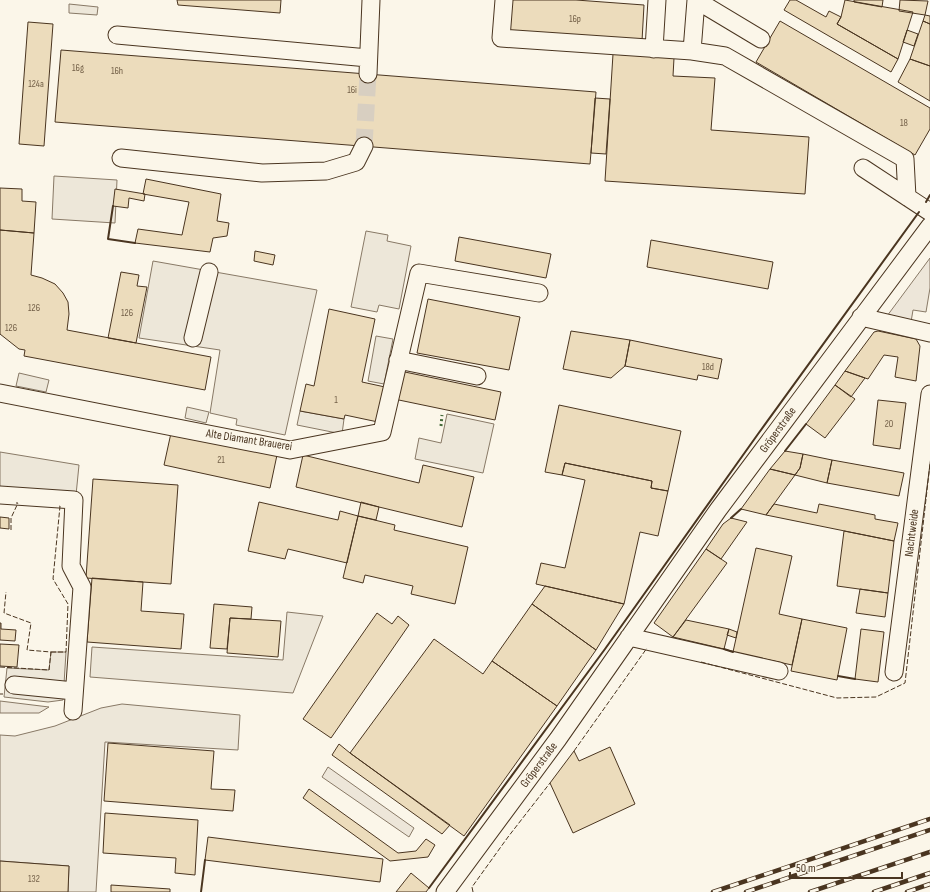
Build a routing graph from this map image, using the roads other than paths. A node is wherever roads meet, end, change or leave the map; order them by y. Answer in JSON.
{"nodes":[{"id":1,"x":371,"y":0,"type":"edge"},
{"id":2,"x":504,"y":0,"type":"edge"},
{"id":3,"x":657,"y":0,"type":"edge"},
{"id":4,"x":696,"y":0,"type":"edge"},
{"id":5,"x":117,"y":35,"type":"dead end"},
{"id":6,"x":761,"y":39,"type":"dead end"},
{"id":7,"x":654,"y":50,"type":"junction"},
{"id":8,"x":692,"y":51,"type":"junction"},
{"id":9,"x":364,"y":146,"type":"tunnel mouth"},
{"id":10,"x":121,"y":158,"type":"dead end"},
{"id":11,"x":863,"y":168,"type":"dead end"},
{"id":12,"x":908,"y":197,"type":"junction"},
{"id":13,"x":930,"y":212,"type":"edge"},
{"id":14,"x":930,"y":226,"type":"edge"},
{"id":15,"x":209,"y":272,"type":"dead end"},
{"id":16,"x":539,"y":293,"type":"dead end"},
{"id":17,"x":861,"y":318,"type":"junction"},
{"id":18,"x":930,"y":333,"type":"edge"},
{"id":19,"x":193,"y":338,"type":"dead end"},
{"id":20,"x":398,"y":360,"type":"junction"},
{"id":21,"x":477,"y":376,"type":"dead end"},
{"id":22,"x":0,"y":393,"type":"edge"},
{"id":23,"x":930,"y":394,"type":"edge"},
{"id":24,"x":0,"y":495,"type":"edge"},
{"id":25,"x":629,"y":637,"type":"junction"},
{"id":26,"x":779,"y":671,"type":"dead end"},
{"id":27,"x":894,"y":672,"type":"dead end"},
{"id":28,"x":14,"y":686,"type":"dead end"},
{"id":29,"x":74,"y":691,"type":"junction"},
{"id":30,"x":73,"y":711,"type":"dead end"},
{"id":31,"x":445,"y":892,"type":"edge"}],
"edges":[{"from":1,"to":5,"type":"street"},
{"from":2,"to":7,"type":"street"},
{"from":3,"to":7,"type":"street"},
{"from":4,"to":6,"type":"street"},
{"from":4,"to":8,"type":"street"},
{"from":7,"to":8,"type":"street"},
{"from":8,"to":12,"type":"street"},
{"from":9,"to":10,"type":"street"},
{"from":11,"to":12,"type":"street"},
{"from":12,"to":13,"type":"street"},
{"from":14,"to":17,"type":"street","name":"Gröperstraße"},
{"from":15,"to":19,"type":"street"},
{"from":16,"to":20,"type":"street","name":"Alte Diamant Brauerei"},
{"from":17,"to":18,"type":"street"},
{"from":17,"to":25,"type":"street","name":"Gröperstraße"},
{"from":20,"to":21,"type":"street"},
{"from":20,"to":22,"type":"street","name":"Alte Diamant Brauerei"},
{"from":23,"to":27,"type":"street","name":"Nachtweide"},
{"from":24,"to":29,"type":"street"},
{"from":25,"to":26,"type":"street"},
{"from":25,"to":31,"type":"street","name":"Gröperstraße"},
{"from":28,"to":29,"type":"street"},
{"from":29,"to":30,"type":"street"}]}
